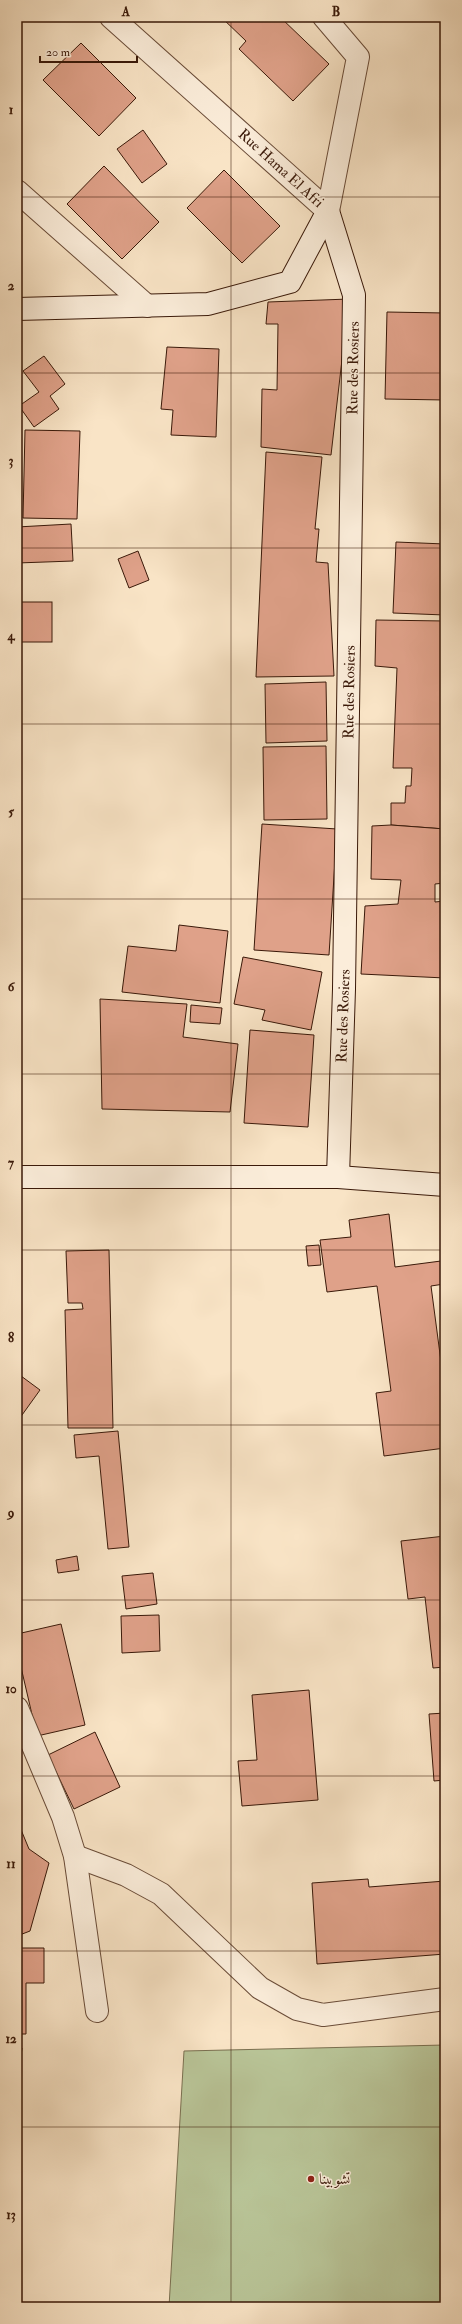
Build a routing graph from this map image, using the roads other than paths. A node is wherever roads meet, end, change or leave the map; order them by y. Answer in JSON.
{"nodes":[{"id":1,"x":111,"y":17,"type":"edge"},
{"id":2,"x":324,"y":17,"type":"edge"},
{"id":3,"x":17,"y":191,"type":"edge"},
{"id":4,"x":328,"y":211,"type":"junction"},
{"id":5,"x":147,"y":306,"type":"junction"},
{"id":6,"x":17,"y":309,"type":"edge"},
{"id":7,"x":17,"y":1177,"type":"edge"},
{"id":8,"x":338,"y":1177,"type":"junction"},
{"id":9,"x":445,"y":1185,"type":"edge"},
{"id":10,"x":17,"y":1708,"type":"edge"},
{"id":11,"x":75,"y":1856,"type":"junction"},
{"id":12,"x":445,"y":1999,"type":"edge"},
{"id":13,"x":97,"y":2011,"type":"dead end"}],
"edges":[{"from":1,"to":4,"type":"street","name":"Rue Hama El Afri"},
{"from":2,"to":4,"type":"street"},
{"from":3,"to":5,"type":"street"},
{"from":4,"to":5,"type":"street","name":"Rue Hama El Afri"},
{"from":4,"to":8,"type":"street","name":"Rue des Rosiers"},
{"from":5,"to":6,"type":"street","name":"Rue Hama El Afri"},
{"from":7,"to":8,"type":"street"},
{"from":8,"to":9,"type":"street"},
{"from":10,"to":11,"type":"street"},
{"from":11,"to":12,"type":"street"},
{"from":11,"to":13,"type":"street"}]}
